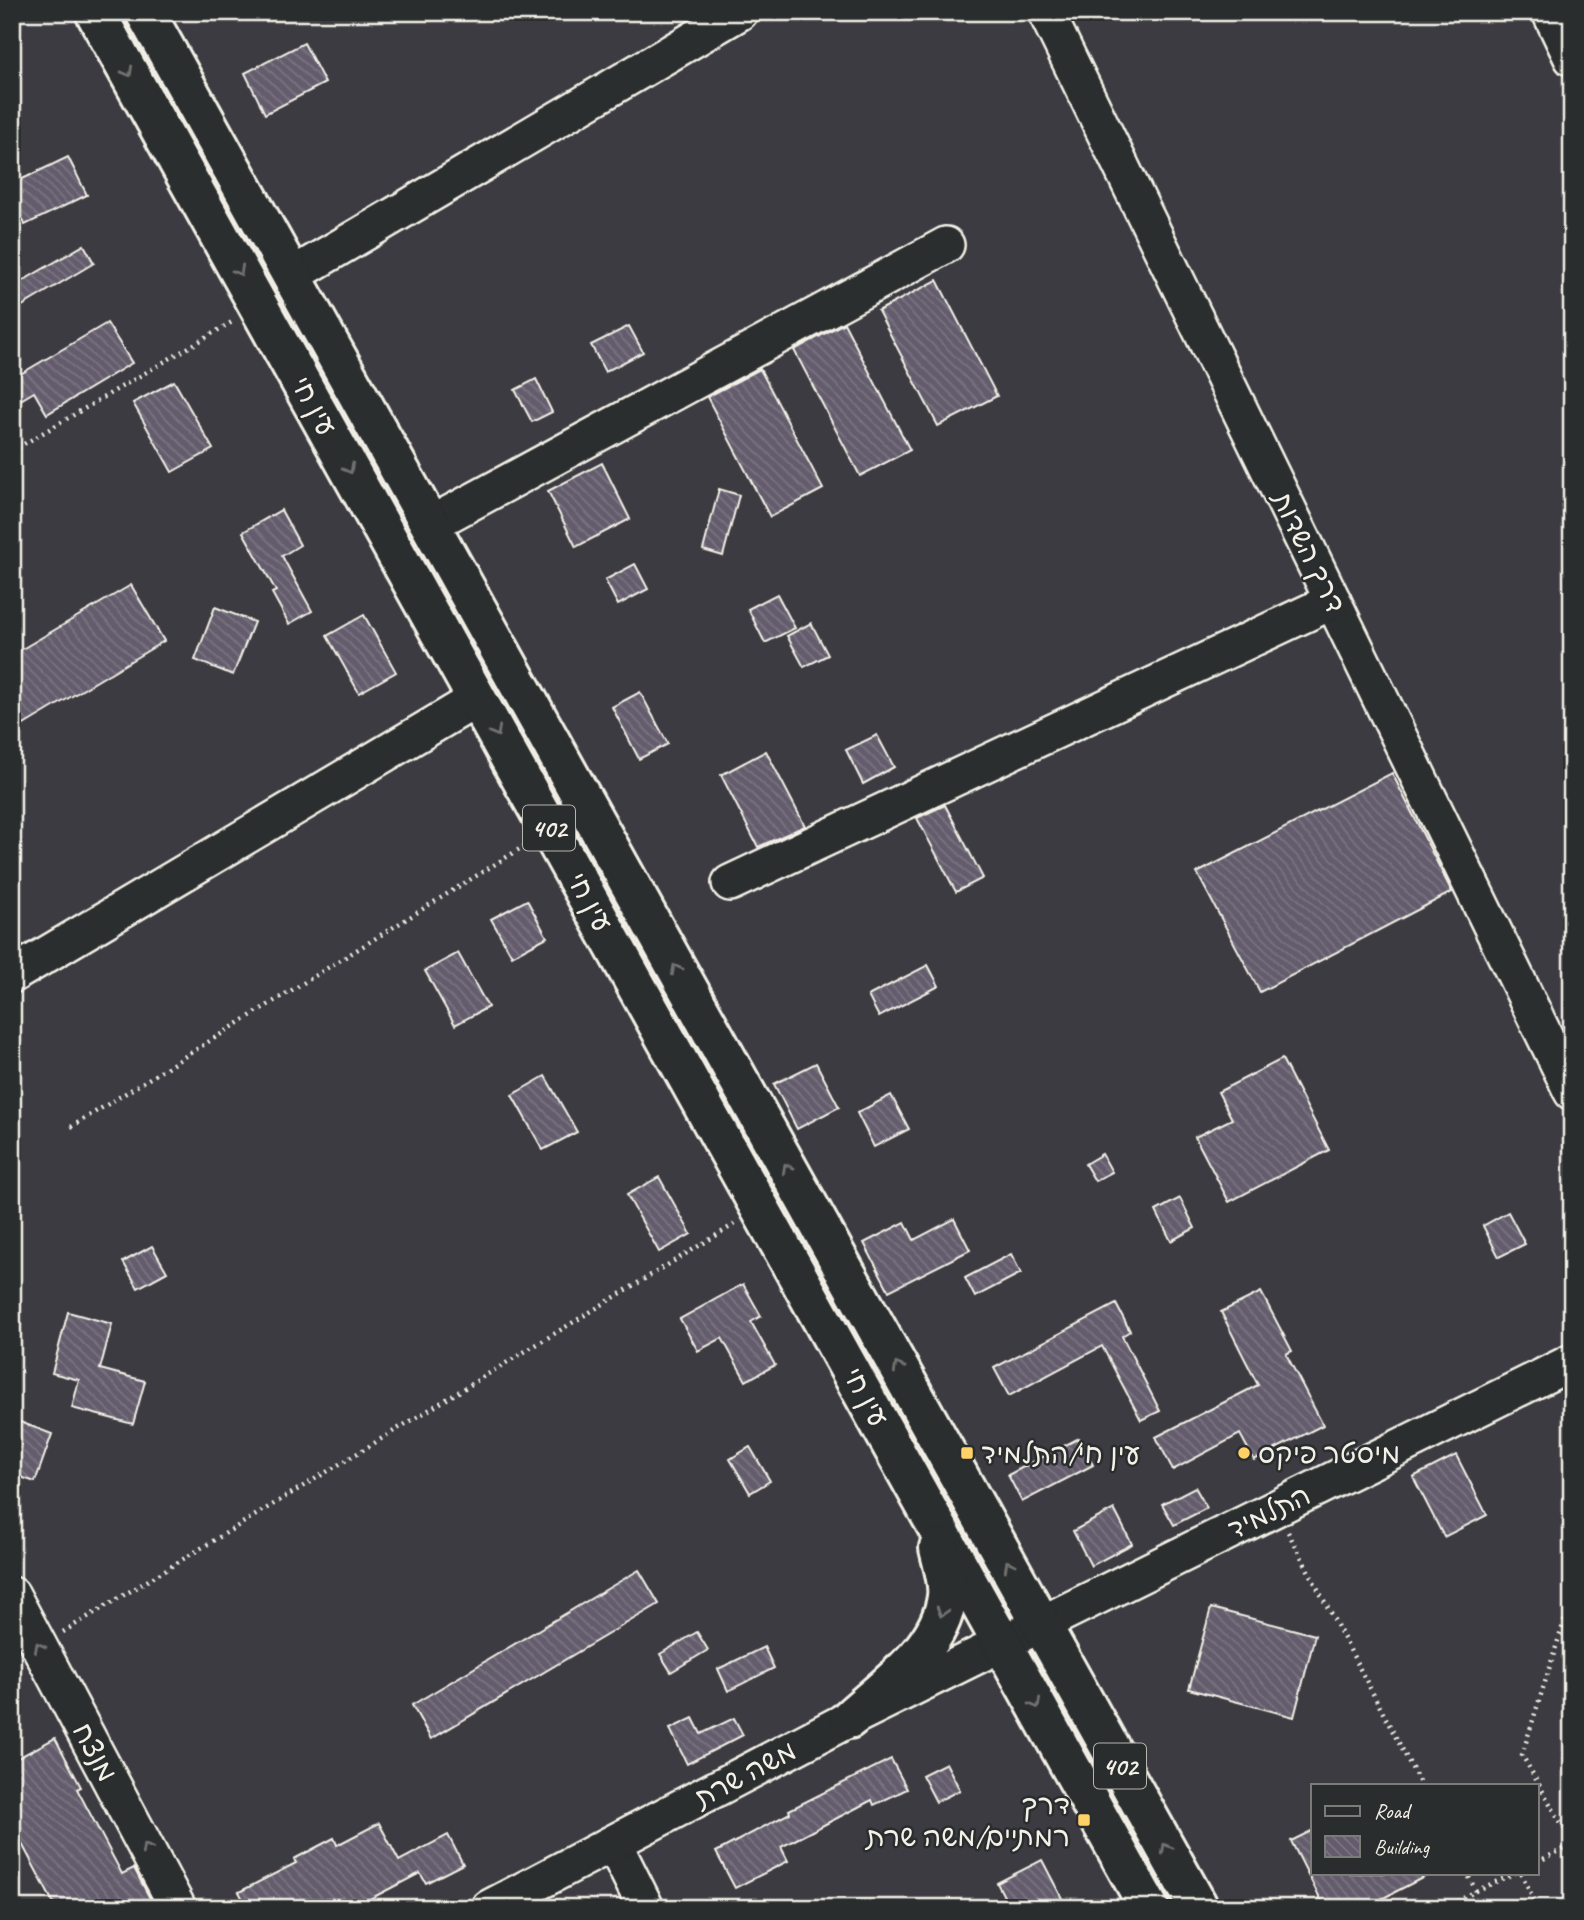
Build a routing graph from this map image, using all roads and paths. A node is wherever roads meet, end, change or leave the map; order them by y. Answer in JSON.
{"nodes":[{"id":1,"x":95,"y":12,"type":"edge"},
{"id":2,"x":145,"y":12,"type":"edge"},
{"id":3,"x":740,"y":12,"type":"edge"},
{"id":4,"x":1046,"y":12,"type":"edge"},
{"id":5,"x":1550,"y":12,"type":"edge"},
{"id":6,"x":1572,"y":58,"type":"edge"},
{"id":7,"x":946,"y":246,"type":"dead end"},
{"id":8,"x":291,"y":276,"type":"junction"},
{"id":9,"x":258,"y":306,"type":"junction"},
{"id":10,"x":12,"y":451,"type":"edge"},
{"id":11,"x":429,"y":525,"type":"junction"},
{"id":12,"x":1333,"y":601,"type":"junction"},
{"id":13,"x":477,"y":699,"type":"junction"},
{"id":14,"x":550,"y":830,"type":"junction"},
{"id":15,"x":730,"y":883,"type":"dead end"},
{"id":16,"x":12,"y":975,"type":"edge"},
{"id":17,"x":1572,"y":1092,"type":"edge"},
{"id":18,"x":71,"y":1126,"type":"dead end"},
{"id":19,"x":761,"y":1209,"type":"junction"},
{"id":20,"x":1572,"y":1362,"type":"edge"},
{"id":21,"x":1276,"y":1508,"type":"junction"},
{"id":22,"x":935,"y":1522,"type":"junction"},
{"id":23,"x":12,"y":1595,"type":"edge"},
{"id":24,"x":1572,"y":1609,"type":"edge"},
{"id":25,"x":1042,"y":1625,"type":"junction"},
{"id":26,"x":1003,"y":1644,"type":"junction"},
{"id":27,"x":38,"y":1647,"type":"junction"},
{"id":28,"x":849,"y":1718,"type":"junction"},
{"id":29,"x":1420,"y":1784,"type":"edge"},
{"id":30,"x":1572,"y":1843,"type":"edge"},
{"id":31,"x":614,"y":1844,"type":"junction"},
{"id":32,"x":1538,"y":1861,"type":"edge"},
{"id":33,"x":1468,"y":1874,"type":"edge"},
{"id":34,"x":1513,"y":1874,"type":"edge"},
{"id":35,"x":1521,"y":1874,"type":"edge"},
{"id":36,"x":1476,"y":1891,"type":"junction"},
{"id":37,"x":178,"y":1908,"type":"edge"},
{"id":38,"x":489,"y":1908,"type":"edge"},
{"id":39,"x":646,"y":1908,"type":"edge"},
{"id":40,"x":1149,"y":1908,"type":"edge"},
{"id":41,"x":1199,"y":1908,"type":"edge"},
{"id":42,"x":1445,"y":1908,"type":"edge"},
{"id":43,"x":1538,"y":1908,"type":"edge"}],
"edges":[{"from":1,"to":9,"type":"main road","name":"עין חי","number":"402","one_way":true},
{"from":2,"to":8,"type":"main road","name":"עין חי","number":"402"},
{"from":3,"to":8,"type":"street"},
{"from":4,"to":12,"type":"street","name":"דרך השדות"},
{"from":5,"to":6,"type":"street"},
{"from":7,"to":11,"type":"street"},
{"from":8,"to":11,"type":"main road","name":"עין חי","number":"402"},
{"from":9,"to":10,"type":"path"},
{"from":9,"to":13,"type":"main road","name":"עין חי","number":"402","one_way":true},
{"from":25,"to":11,"type":"main road","name":"עין חי","number":"402","one_way":true},
{"from":12,"to":15,"type":"street"},
{"from":12,"to":17,"type":"street","name":"דרך השדות"},
{"from":13,"to":14,"type":"main road","name":"עין חי","number":"402","one_way":true},
{"from":13,"to":16,"type":"street"},
{"from":14,"to":18,"type":"path"},
{"from":14,"to":19,"type":"main road","name":"עין חי","number":"402"},
{"from":19,"to":22,"type":"main road","name":"עין חי","number":"402"},
{"from":19,"to":27,"type":"path"},
{"from":20,"to":21,"type":"street","name":"התלמיד"},
{"from":21,"to":25,"type":"street","name":"התלמיד"},
{"from":21,"to":29,"type":"path"},
{"from":22,"to":26,"type":"main road","name":"עין חי","number":"402"},
{"from":22,"to":28,"type":"main road","one_way":true},
{"from":27,"to":23,"type":"street","name":"מנצח","one_way":true},
{"from":24,"to":30,"type":"path"},
{"from":25,"to":26,"type":"street","name":"התלמיד"},
{"from":41,"to":25,"type":"main road","number":"402","one_way":true},
{"from":26,"to":28,"type":"street","name":"משה שרת"},
{"from":26,"to":40,"type":"main road","number":"402","one_way":true},
{"from":37,"to":27,"type":"street","name":"מנצח","one_way":true},
{"from":28,"to":31,"type":"street","name":"משה שרת"},
{"from":30,"to":32,"type":"path"},
{"from":31,"to":38,"type":"street","name":"משה שרת"},
{"from":31,"to":39,"type":"street"},
{"from":33,"to":36,"type":"path"},
{"from":34,"to":36,"type":"path"},
{"from":35,"to":43,"type":"path"},
{"from":36,"to":42,"type":"path"}]}
